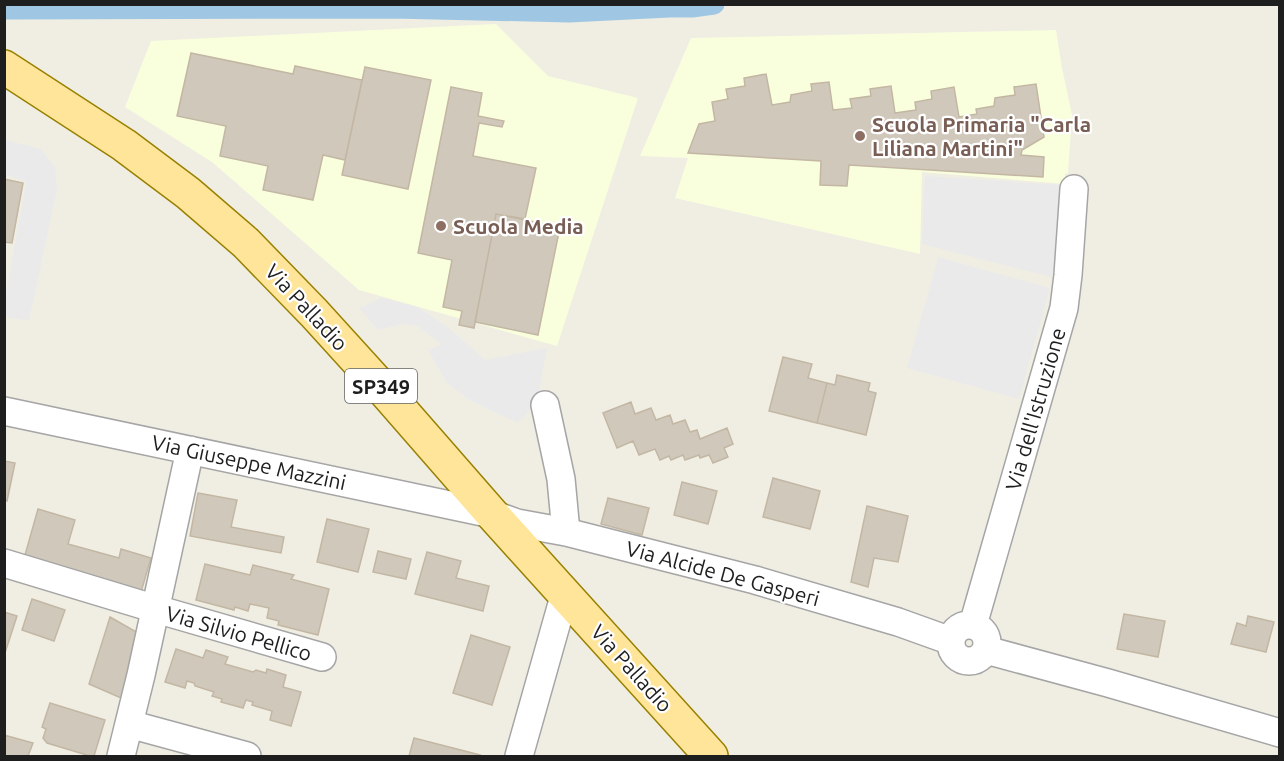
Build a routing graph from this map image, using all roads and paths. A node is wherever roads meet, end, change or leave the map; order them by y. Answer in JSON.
{"nodes":[{"id":1,"x":4,"y":67,"type":"edge"},
{"id":2,"x":1074,"y":189,"type":"dead end"},
{"id":3,"x":545,"y":405,"type":"dead end"},
{"id":4,"x":4,"y":411,"type":"edge"},
{"id":5,"x":190,"y":450,"type":"junction"},
{"id":6,"x":492,"y":514,"type":"junction"},
{"id":7,"x":566,"y":532,"type":"junction"},
{"id":8,"x":4,"y":563,"type":"edge"},
{"id":9,"x":565,"y":593,"type":"junction"},
{"id":10,"x":156,"y":609,"type":"junction"},
{"id":11,"x":973,"y":626,"type":"junction"},
{"id":12,"x":951,"y":641,"type":"junction"},
{"id":13,"x":986,"y":650,"type":"junction"},
{"id":14,"x":322,"y":657,"type":"dead end"},
{"id":15,"x":129,"y":723,"type":"junction"},
{"id":16,"x":1280,"y":733,"type":"edge"},
{"id":17,"x":121,"y":756,"type":"edge"},
{"id":18,"x":247,"y":756,"type":"edge"},
{"id":19,"x":519,"y":756,"type":"edge"},
{"id":20,"x":711,"y":756,"type":"edge"}],
"edges":[{"from":1,"to":6,"type":"main road","name":"Via Palladio","number":"SP349"},
{"from":2,"to":11,"type":"street","name":"Via dell'Istruzione"},
{"from":3,"to":7,"type":"street"},
{"from":4,"to":5,"type":"street","name":"Via Giuseppe Mazzini"},
{"from":5,"to":6,"type":"street","name":"Via Giuseppe Mazzini"},
{"from":5,"to":10,"type":"street","name":"Via Silvio Pellico"},
{"from":6,"to":7,"type":"street","name":"Via Alcide De Gasperi"},
{"from":6,"to":9,"type":"main road","name":"Via Palladio","number":"SP349"},
{"from":7,"to":12,"type":"street","name":"Via Alcide De Gasperi"},
{"from":8,"to":10,"type":"street"},
{"from":9,"to":19,"type":"street"},
{"from":9,"to":20,"type":"main road","name":"Via Palladio","number":"SP349"},
{"from":10,"to":14,"type":"street","name":"Via Silvio Pellico"},
{"from":10,"to":15,"type":"street","name":"Via Silvio Pellico"},
{"from":11,"to":12,"type":"street"},
{"from":11,"to":13,"type":"street"},
{"from":12,"to":13,"type":"street","name":"Via Alcide De Gasperi"},
{"from":13,"to":16,"type":"street"},
{"from":15,"to":17,"type":"street","name":"Via Silvio Pellico"},
{"from":15,"to":18,"type":"street"}]}
